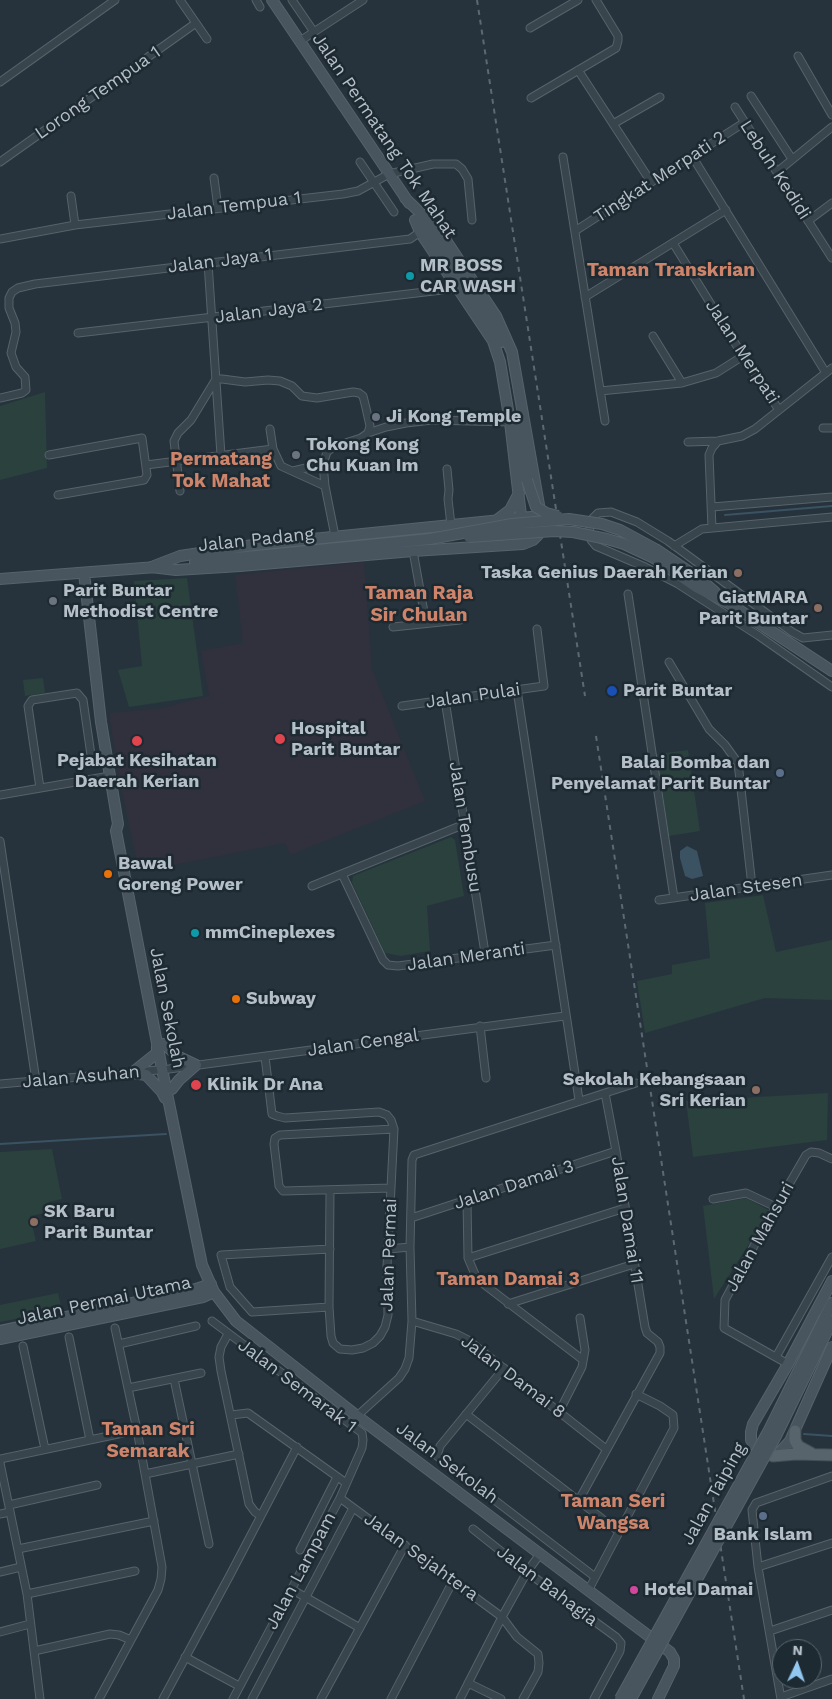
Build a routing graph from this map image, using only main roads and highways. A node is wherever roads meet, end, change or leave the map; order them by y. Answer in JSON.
{"nodes":[{"id":1,"x":795,"y":1431,"type":"road end"},
{"id":2,"x":813,"y":1454,"type":"junction"},
{"id":3,"x":832,"y":1455,"type":"edge"},
{"id":4,"x":773,"y":1456,"type":"road end"}],
"edges":[{"from":1,"to":2,"type":"main road"},
{"from":2,"to":3,"type":"main road"},
{"from":2,"to":4,"type":"main road"}]}
